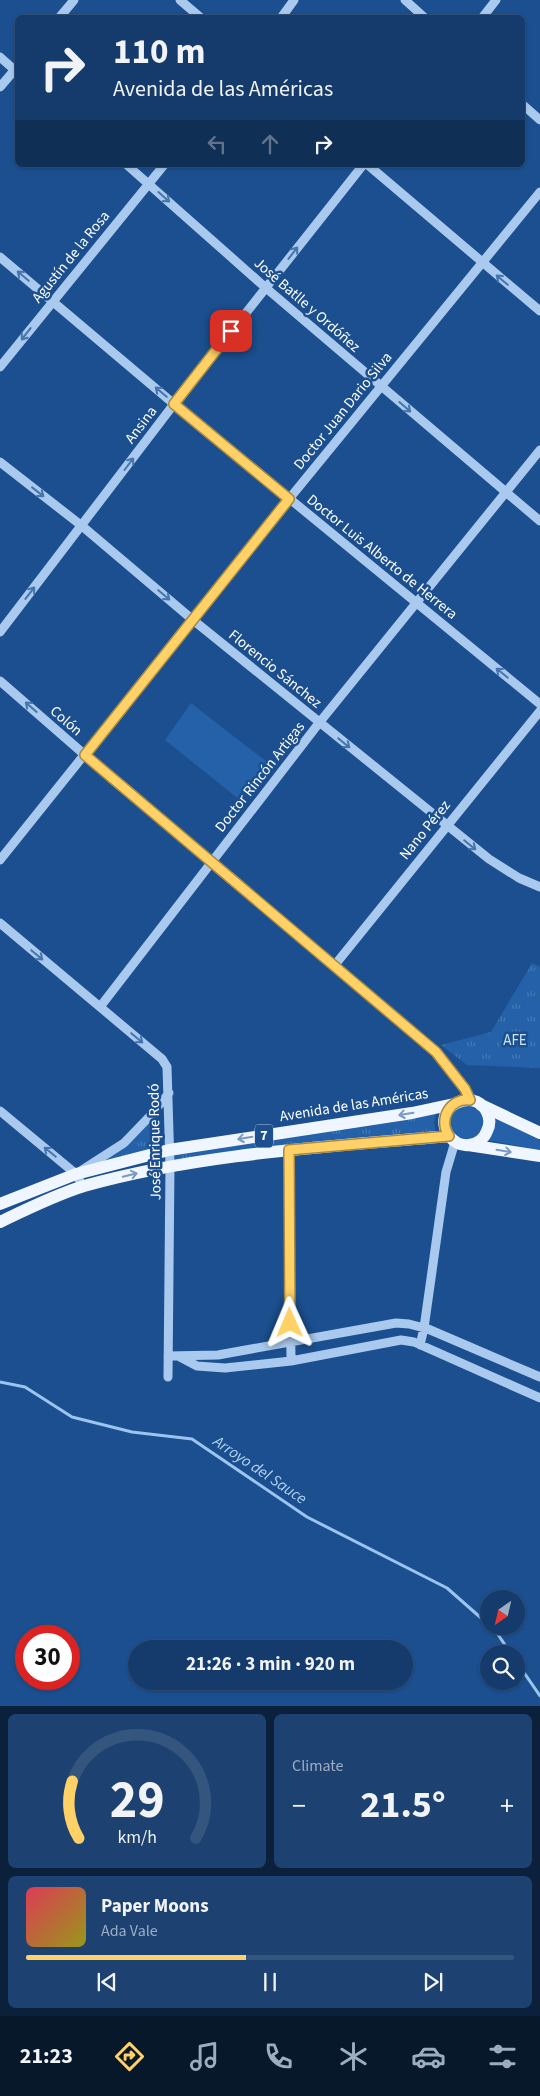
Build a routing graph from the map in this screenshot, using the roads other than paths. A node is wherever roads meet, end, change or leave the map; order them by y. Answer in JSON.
{"nodes":[{"id":1,"x":74,"y":0,"type":"edge"},
{"id":2,"x":180,"y":0,"type":"edge"},
{"id":3,"x":294,"y":0,"type":"edge"},
{"id":4,"x":405,"y":0,"type":"edge"},
{"id":5,"x":496,"y":0,"type":"edge"},
{"id":6,"x":62,"y":15,"type":"edge"},
{"id":7,"x":198,"y":15,"type":"edge"},
{"id":8,"x":282,"y":15,"type":"edge"},
{"id":9,"x":422,"y":15,"type":"edge"},
{"id":10,"x":484,"y":15,"type":"edge"},
{"id":11,"x":0,"y":58,"type":"edge"},
{"id":12,"x":15,"y":69,"type":"edge"},
{"id":13,"x":15,"y":71,"type":"edge"},
{"id":14,"x":0,"y":87,"type":"edge"},
{"id":15,"x":525,"y":107,"type":"edge"},
{"id":16,"x":540,"y":120,"type":"edge"},
{"id":17,"x":129,"y":167,"type":"edge"},
{"id":18,"x":162,"y":167,"type":"edge"},
{"id":19,"x":361,"y":167,"type":"edge"},
{"id":20,"x":370,"y":167,"type":"edge"},
{"id":21,"x":149,"y":184,"type":"junction"},
{"id":22,"x":540,"y":192,"type":"edge"},
{"id":23,"x":0,"y":257,"type":"edge"},
{"id":24,"x":482,"y":263,"type":"junction"},
{"id":25,"x":266,"y":288,"type":"junction"},
{"id":26,"x":52,"y":301,"type":"junction"},
{"id":27,"x":540,"y":311,"type":"edge"},
{"id":28,"x":0,"y":367,"type":"edge"},
{"id":29,"x":381,"y":387,"type":"junction"},
{"id":30,"x":174,"y":404,"type":"junction"},
{"id":31,"x":540,"y":450,"type":"edge"},
{"id":32,"x":0,"y":462,"type":"edge"},
{"id":33,"x":504,"y":493,"type":"junction"},
{"id":34,"x":289,"y":499,"type":"junction"},
{"id":35,"x":540,"y":522,"type":"edge"},
{"id":36,"x":82,"y":526,"type":"junction"},
{"id":37,"x":417,"y":603,"type":"junction"},
{"id":38,"x":193,"y":620,"type":"junction"},
{"id":39,"x":0,"y":632,"type":"edge"},
{"id":40,"x":0,"y":681,"type":"edge"},
{"id":41,"x":540,"y":704,"type":"edge"},
{"id":42,"x":540,"y":711,"type":"edge"},
{"id":43,"x":319,"y":722,"type":"junction"},
{"id":44,"x":85,"y":755,"type":"junction"},
{"id":45,"x":446,"y":825,"type":"junction"},
{"id":46,"x":0,"y":860,"type":"edge"},
{"id":47,"x":210,"y":862,"type":"junction"},
{"id":48,"x":540,"y":887,"type":"edge"},
{"id":49,"x":0,"y":924,"type":"edge"},
{"id":50,"x":334,"y":966,"type":"junction"},
{"id":51,"x":100,"y":1007,"type":"junction"},
{"id":52,"x":169,"y":1093,"type":"junction"},
{"id":53,"x":475,"y":1102,"type":"junction"},
{"id":54,"x":454,"y":1104,"type":"junction"},
{"id":55,"x":0,"y":1111,"type":"edge"},
{"id":56,"x":540,"y":1133,"type":"edge"},
{"id":57,"x":452,"y":1139,"type":"junction"},
{"id":58,"x":468,"y":1145,"type":"junction"},
{"id":59,"x":169,"y":1150,"type":"junction"},
{"id":60,"x":289,"y":1150,"type":"junction"},
{"id":61,"x":540,"y":1156,"type":"edge"},
{"id":62,"x":170,"y":1166,"type":"junction"},
{"id":63,"x":76,"y":1174,"type":"junction"},
{"id":64,"x":83,"y":1187,"type":"junction"},
{"id":65,"x":0,"y":1204,"type":"edge"},
{"id":66,"x":0,"y":1222,"type":"edge"},
{"id":67,"x":424,"y":1328,"type":"junction"},
{"id":68,"x":291,"y":1342,"type":"junction"},
{"id":69,"x":420,"y":1345,"type":"junction"},
{"id":70,"x":173,"y":1356,"type":"junction"},
{"id":71,"x":291,"y":1361,"type":"junction"},
{"id":72,"x":168,"y":1377,"type":"dead end"},
{"id":73,"x":540,"y":1378,"type":"edge"},
{"id":74,"x":540,"y":1398,"type":"edge"}],
"edges":[{"from":1,"to":6,"type":"street"},
{"from":2,"to":7,"type":"street"},
{"from":3,"to":8,"type":"street"},
{"from":4,"to":9,"type":"street"},
{"from":5,"to":10,"type":"street"},
{"from":11,"to":12,"type":"street"},
{"from":13,"to":14,"type":"street"},
{"from":15,"to":16,"type":"street"},
{"from":17,"to":21,"type":"street","name":"José Batlle y Ordóñez"},
{"from":18,"to":21,"type":"street","name":"Agustín de la Rosa"},
{"from":25,"to":19,"type":"street","name":"Ansina","one_way":true},
{"from":20,"to":24,"type":"street"},
{"from":21,"to":25,"type":"street","name":"José Batlle y Ordóñez","one_way":true},
{"from":21,"to":26,"type":"street","name":"Agustín de la Rosa"},
{"from":22,"to":24,"type":"street","name":"Doctor Juan Dario Silva"},
{"from":26,"to":23,"type":"street","name":"Doctor Luis Alberto de Herrera","one_way":true},
{"from":27,"to":24,"type":"street","one_way":true},
{"from":24,"to":29,"type":"street","name":"Doctor Juan Dario Silva"},
{"from":25,"to":29,"type":"street","name":"José Batlle y Ordóñez"},
{"from":25,"to":30,"type":"street","name":"Ansina"},
{"from":26,"to":28,"type":"street","name":"Agustín de la Rosa","one_way":true},
{"from":30,"to":26,"type":"street","name":"Doctor Luis Alberto de Herrera","one_way":true},
{"from":29,"to":33,"type":"street","name":"José Batlle y Ordóñez","one_way":true},
{"from":29,"to":34,"type":"street","name":"Doctor Juan Dario Silva"},
{"from":30,"to":34,"type":"street","name":"Doctor Luis Alberto de Herrera"},
{"from":36,"to":30,"type":"street","name":"Ansina","one_way":true},
{"from":31,"to":33,"type":"street","name":"Doctor Rincón Artigas"},
{"from":32,"to":36,"type":"street","name":"Florencio Sánchez","one_way":true},
{"from":33,"to":35,"type":"street","name":"José Batlle y Ordóñez"},
{"from":33,"to":37,"type":"street","name":"Doctor Rincón Artigas"},
{"from":34,"to":37,"type":"street","name":"Doctor Luis Alberto de Herrera"},
{"from":34,"to":38,"type":"street","name":"Doctor Juan Dario Silva"},
{"from":36,"to":38,"type":"street","name":"Florencio Sánchez","one_way":true},
{"from":39,"to":36,"type":"street","name":"Ansina","one_way":true},
{"from":41,"to":37,"type":"street","name":"Doctor Luis Alberto de Herrera","one_way":true},
{"from":37,"to":43,"type":"street","name":"Doctor Rincón Artigas"},
{"from":38,"to":43,"type":"street","name":"Florencio Sánchez"},
{"from":38,"to":44,"type":"street","name":"Doctor Juan Dario Silva"},
{"from":44,"to":40,"type":"street","name":"Colón","one_way":true},
{"from":42,"to":45,"type":"street","name":"Nano Pérez"},
{"from":43,"to":45,"type":"street","name":"Florencio Sánchez","one_way":true},
{"from":43,"to":47,"type":"street","name":"Doctor Rincón Artigas"},
{"from":44,"to":46,"type":"street","name":"Doctor Juan Dario Silva"},
{"from":44,"to":47,"type":"street","name":"Colón"},
{"from":45,"to":48,"type":"street","name":"Florencio Sánchez","one_way":true},
{"from":45,"to":50,"type":"street","name":"Nano Pérez"},
{"from":47,"to":50,"type":"street","name":"Colón"},
{"from":47,"to":51,"type":"street","name":"Doctor Rincón Artigas"},
{"from":49,"to":51,"type":"street","name":"José Enrique Rodó","one_way":true},
{"from":50,"to":53,"type":"street","name":"Colón"},
{"from":51,"to":52,"type":"street","name":"José Enrique Rodó","one_way":true},
{"from":52,"to":59,"type":"street","name":"José Enrique Rodó"},
{"from":52,"to":63,"type":"street"},
{"from":53,"to":54,"type":"main road","name":"Avenida de las Américas"},
{"from":53,"to":56,"type":"main road"},
{"from":53,"to":58,"type":"main road"},
{"from":54,"to":57,"type":"main road","name":"Avenida de las Américas"},
{"from":54,"to":59,"type":"main road","name":"Avenida de las Américas","number":"7","one_way":true},
{"from":63,"to":55,"type":"street","one_way":true},
{"from":57,"to":58,"type":"main road"},
{"from":57,"to":60,"type":"main road","number":"7"},
{"from":57,"to":67,"type":"street"},
{"from":58,"to":61,"type":"main road","one_way":true},
{"from":59,"to":62,"type":"street","name":"José Enrique Rodó"},
{"from":59,"to":63,"type":"main road","name":"Avenida de las Américas","number":"7"},
{"from":60,"to":62,"type":"main road","number":"7"},
{"from":60,"to":68,"type":"street"},
{"from":64,"to":62,"type":"main road","number":"7","one_way":true},
{"from":62,"to":70,"type":"street","name":"José Enrique Rodó"},
{"from":63,"to":64,"type":"street"},
{"from":63,"to":65,"type":"main road","name":"Avenida de las Américas","number":"7"},
{"from":64,"to":66,"type":"main road","number":"7"},
{"from":67,"to":68,"type":"street"},
{"from":67,"to":69,"type":"street"},
{"from":67,"to":73,"type":"street"},
{"from":68,"to":70,"type":"street"},
{"from":68,"to":71,"type":"street"},
{"from":69,"to":71,"type":"street"},
{"from":69,"to":74,"type":"street"},
{"from":70,"to":71,"type":"street"},
{"from":70,"to":72,"type":"street","name":"José Enrique Rodó"}]}
